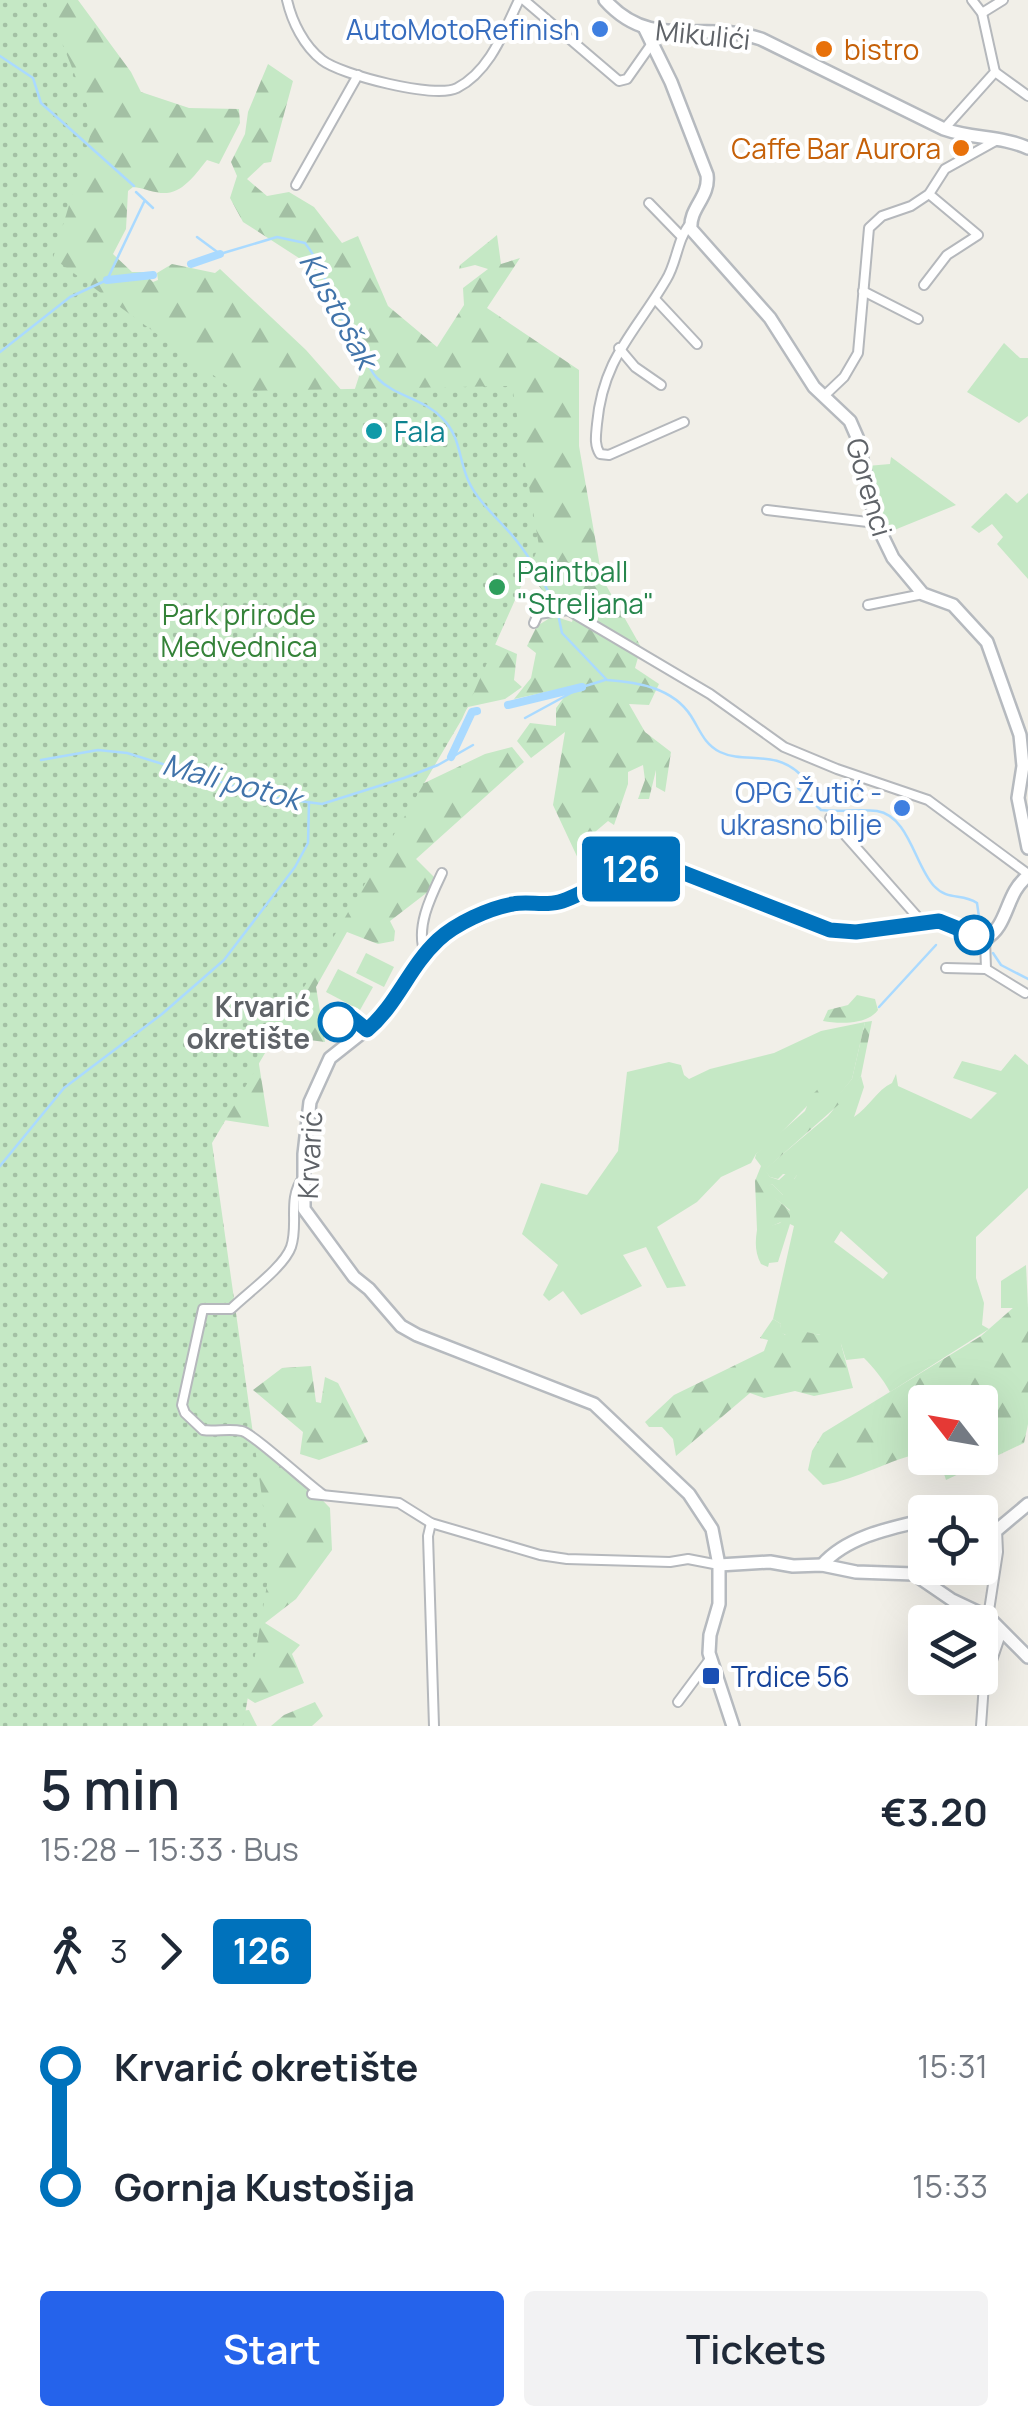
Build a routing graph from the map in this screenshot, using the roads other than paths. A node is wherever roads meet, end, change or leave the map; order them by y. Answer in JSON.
{"nodes":[{"id":1,"x":287,"y":0,"type":"edge"},
{"id":2,"x":521,"y":0,"type":"edge"},
{"id":3,"x":606,"y":0,"type":"edge"},
{"id":4,"x":972,"y":0,"type":"edge"},
{"id":5,"x":1004,"y":0,"type":"edge"},
{"id":6,"x":982,"y":13,"type":"junction"},
{"id":7,"x":645,"y":29,"type":"junction"},
{"id":8,"x":653,"y":42,"type":"junction"},
{"id":9,"x":995,"y":72,"type":"junction"},
{"id":10,"x":358,"y":74,"type":"junction"},
{"id":11,"x":1028,"y":96,"type":"edge"},
{"id":12,"x":944,"y":129,"type":"junction"},
{"id":13,"x":999,"y":140,"type":"junction"},
{"id":14,"x":1028,"y":148,"type":"edge"},
{"id":15,"x":296,"y":185,"type":"dead end"},
{"id":16,"x":929,"y":194,"type":"junction"},
{"id":17,"x":649,"y":203,"type":"dead end"},
{"id":18,"x":690,"y":224,"type":"junction"},
{"id":19,"x":682,"y":237,"type":"junction"},
{"id":20,"x":924,"y":285,"type":"dead end"},
{"id":21,"x":863,"y":292,"type":"junction"},
{"id":22,"x":655,"y":299,"type":"junction"},
{"id":23,"x":918,"y":319,"type":"dead end"},
{"id":24,"x":698,"y":344,"type":"dead end"},
{"id":25,"x":618,"y":348,"type":"junction"},
{"id":26,"x":662,"y":386,"type":"dead end"},
{"id":27,"x":824,"y":396,"type":"junction"},
{"id":28,"x":684,"y":422,"type":"dead end"},
{"id":29,"x":767,"y":510,"type":"dead end"},
{"id":30,"x":876,"y":523,"type":"junction"},
{"id":31,"x":923,"y":594,"type":"junction"},
{"id":32,"x":868,"y":605,"type":"dead end"},
{"id":33,"x":534,"y":623,"type":"dead end"},
{"id":34,"x":1022,"y":724,"type":"edge"},
{"id":35,"x":830,"y":818,"type":"dead end"},
{"id":36,"x":1028,"y":848,"type":"edge"},
{"id":37,"x":442,"y":873,"type":"dead end"},
{"id":38,"x":1028,"y":875,"type":"edge"},
{"id":39,"x":922,"y":922,"type":"junction"},
{"id":40,"x":985,"y":939,"type":"junction"},
{"id":41,"x":425,"y":954,"type":"junction"},
{"id":42,"x":946,"y":968,"type":"dead end"},
{"id":43,"x":986,"y":969,"type":"junction"},
{"id":44,"x":1025,"y":993,"type":"dead end"},
{"id":45,"x":303,"y":1178,"type":"junction"},
{"id":46,"x":312,"y":1494,"type":"dead end"},
{"id":47,"x":322,"y":1494,"type":"junction"},
{"id":48,"x":1026,"y":1509,"type":"edge"},
{"id":49,"x":431,"y":1523,"type":"junction"},
{"id":50,"x":908,"y":1525,"type":"edge"},
{"id":51,"x":998,"y":1529,"type":"edge"},
{"id":52,"x":719,"y":1565,"type":"junction"},
{"id":53,"x":822,"y":1565,"type":"junction"},
{"id":54,"x":963,"y":1605,"type":"edge"},
{"id":55,"x":998,"y":1630,"type":"edge"},
{"id":56,"x":1001,"y":1634,"type":"junction"},
{"id":57,"x":1028,"y":1657,"type":"edge"},
{"id":58,"x":710,"y":1660,"type":"junction"},
{"id":59,"x":678,"y":1702,"type":"dead end"},
{"id":60,"x":434,"y":1726,"type":"edge"},
{"id":61,"x":733,"y":1726,"type":"edge"},
{"id":62,"x":981,"y":1726,"type":"edge"}],
"edges":[{"from":1,"to":10,"type":"street"},
{"from":2,"to":8,"type":"street"},
{"from":2,"to":10,"type":"street"},
{"from":3,"to":7,"type":"street","name":"Mikulići"},
{"from":4,"to":6,"type":"street"},
{"from":5,"to":6,"type":"street"},
{"from":6,"to":9,"type":"street"},
{"from":7,"to":8,"type":"street"},
{"from":7,"to":12,"type":"street","name":"Mikulići"},
{"from":8,"to":18,"type":"street"},
{"from":9,"to":11,"type":"street"},
{"from":9,"to":12,"type":"street"},
{"from":10,"to":15,"type":"street"},
{"from":12,"to":13,"type":"street","name":"Mikulići"},
{"from":13,"to":14,"type":"street","name":"Mikulići"},
{"from":13,"to":16,"type":"street"},
{"from":16,"to":20,"type":"street"},
{"from":16,"to":21,"type":"street"},
{"from":17,"to":19,"type":"street"},
{"from":18,"to":19,"type":"street"},
{"from":18,"to":27,"type":"street","name":"Gorenci"},
{"from":19,"to":22,"type":"street"},
{"from":21,"to":23,"type":"street"},
{"from":21,"to":27,"type":"street"},
{"from":22,"to":24,"type":"street"},
{"from":22,"to":25,"type":"street"},
{"from":25,"to":26,"type":"street"},
{"from":25,"to":28,"type":"street"},
{"from":27,"to":30,"type":"street","name":"Gorenci"},
{"from":29,"to":30,"type":"street"},
{"from":30,"to":31,"type":"street","name":"Gorenci"},
{"from":31,"to":32,"type":"street"},
{"from":31,"to":34,"type":"street","name":"Gorenci"},
{"from":33,"to":38,"type":"street"},
{"from":34,"to":36,"type":"street","name":"Gorenci"},
{"from":35,"to":39,"type":"street"},
{"from":37,"to":41,"type":"street"},
{"from":38,"to":40,"type":"street"},
{"from":39,"to":40,"type":"street","name":"Krvarić"},
{"from":39,"to":41,"type":"street","name":"Krvarić"},
{"from":40,"to":43,"type":"street"},
{"from":41,"to":45,"type":"street","name":"Krvarić"},
{"from":42,"to":43,"type":"street"},
{"from":43,"to":44,"type":"street"},
{"from":45,"to":47,"type":"street"},
{"from":45,"to":52,"type":"street","name":"Krvarić"},
{"from":46,"to":47,"type":"street"},
{"from":47,"to":49,"type":"street"},
{"from":48,"to":51,"type":"street"},
{"from":49,"to":52,"type":"street"},
{"from":49,"to":60,"type":"street"},
{"from":50,"to":53,"type":"street"},
{"from":52,"to":53,"type":"street"},
{"from":52,"to":58,"type":"street","name":"Krvarić"},
{"from":53,"to":54,"type":"street"},
{"from":55,"to":56,"type":"street"},
{"from":56,"to":57,"type":"street"},
{"from":56,"to":62,"type":"street"},
{"from":58,"to":59,"type":"street"},
{"from":58,"to":61,"type":"street"}]}
